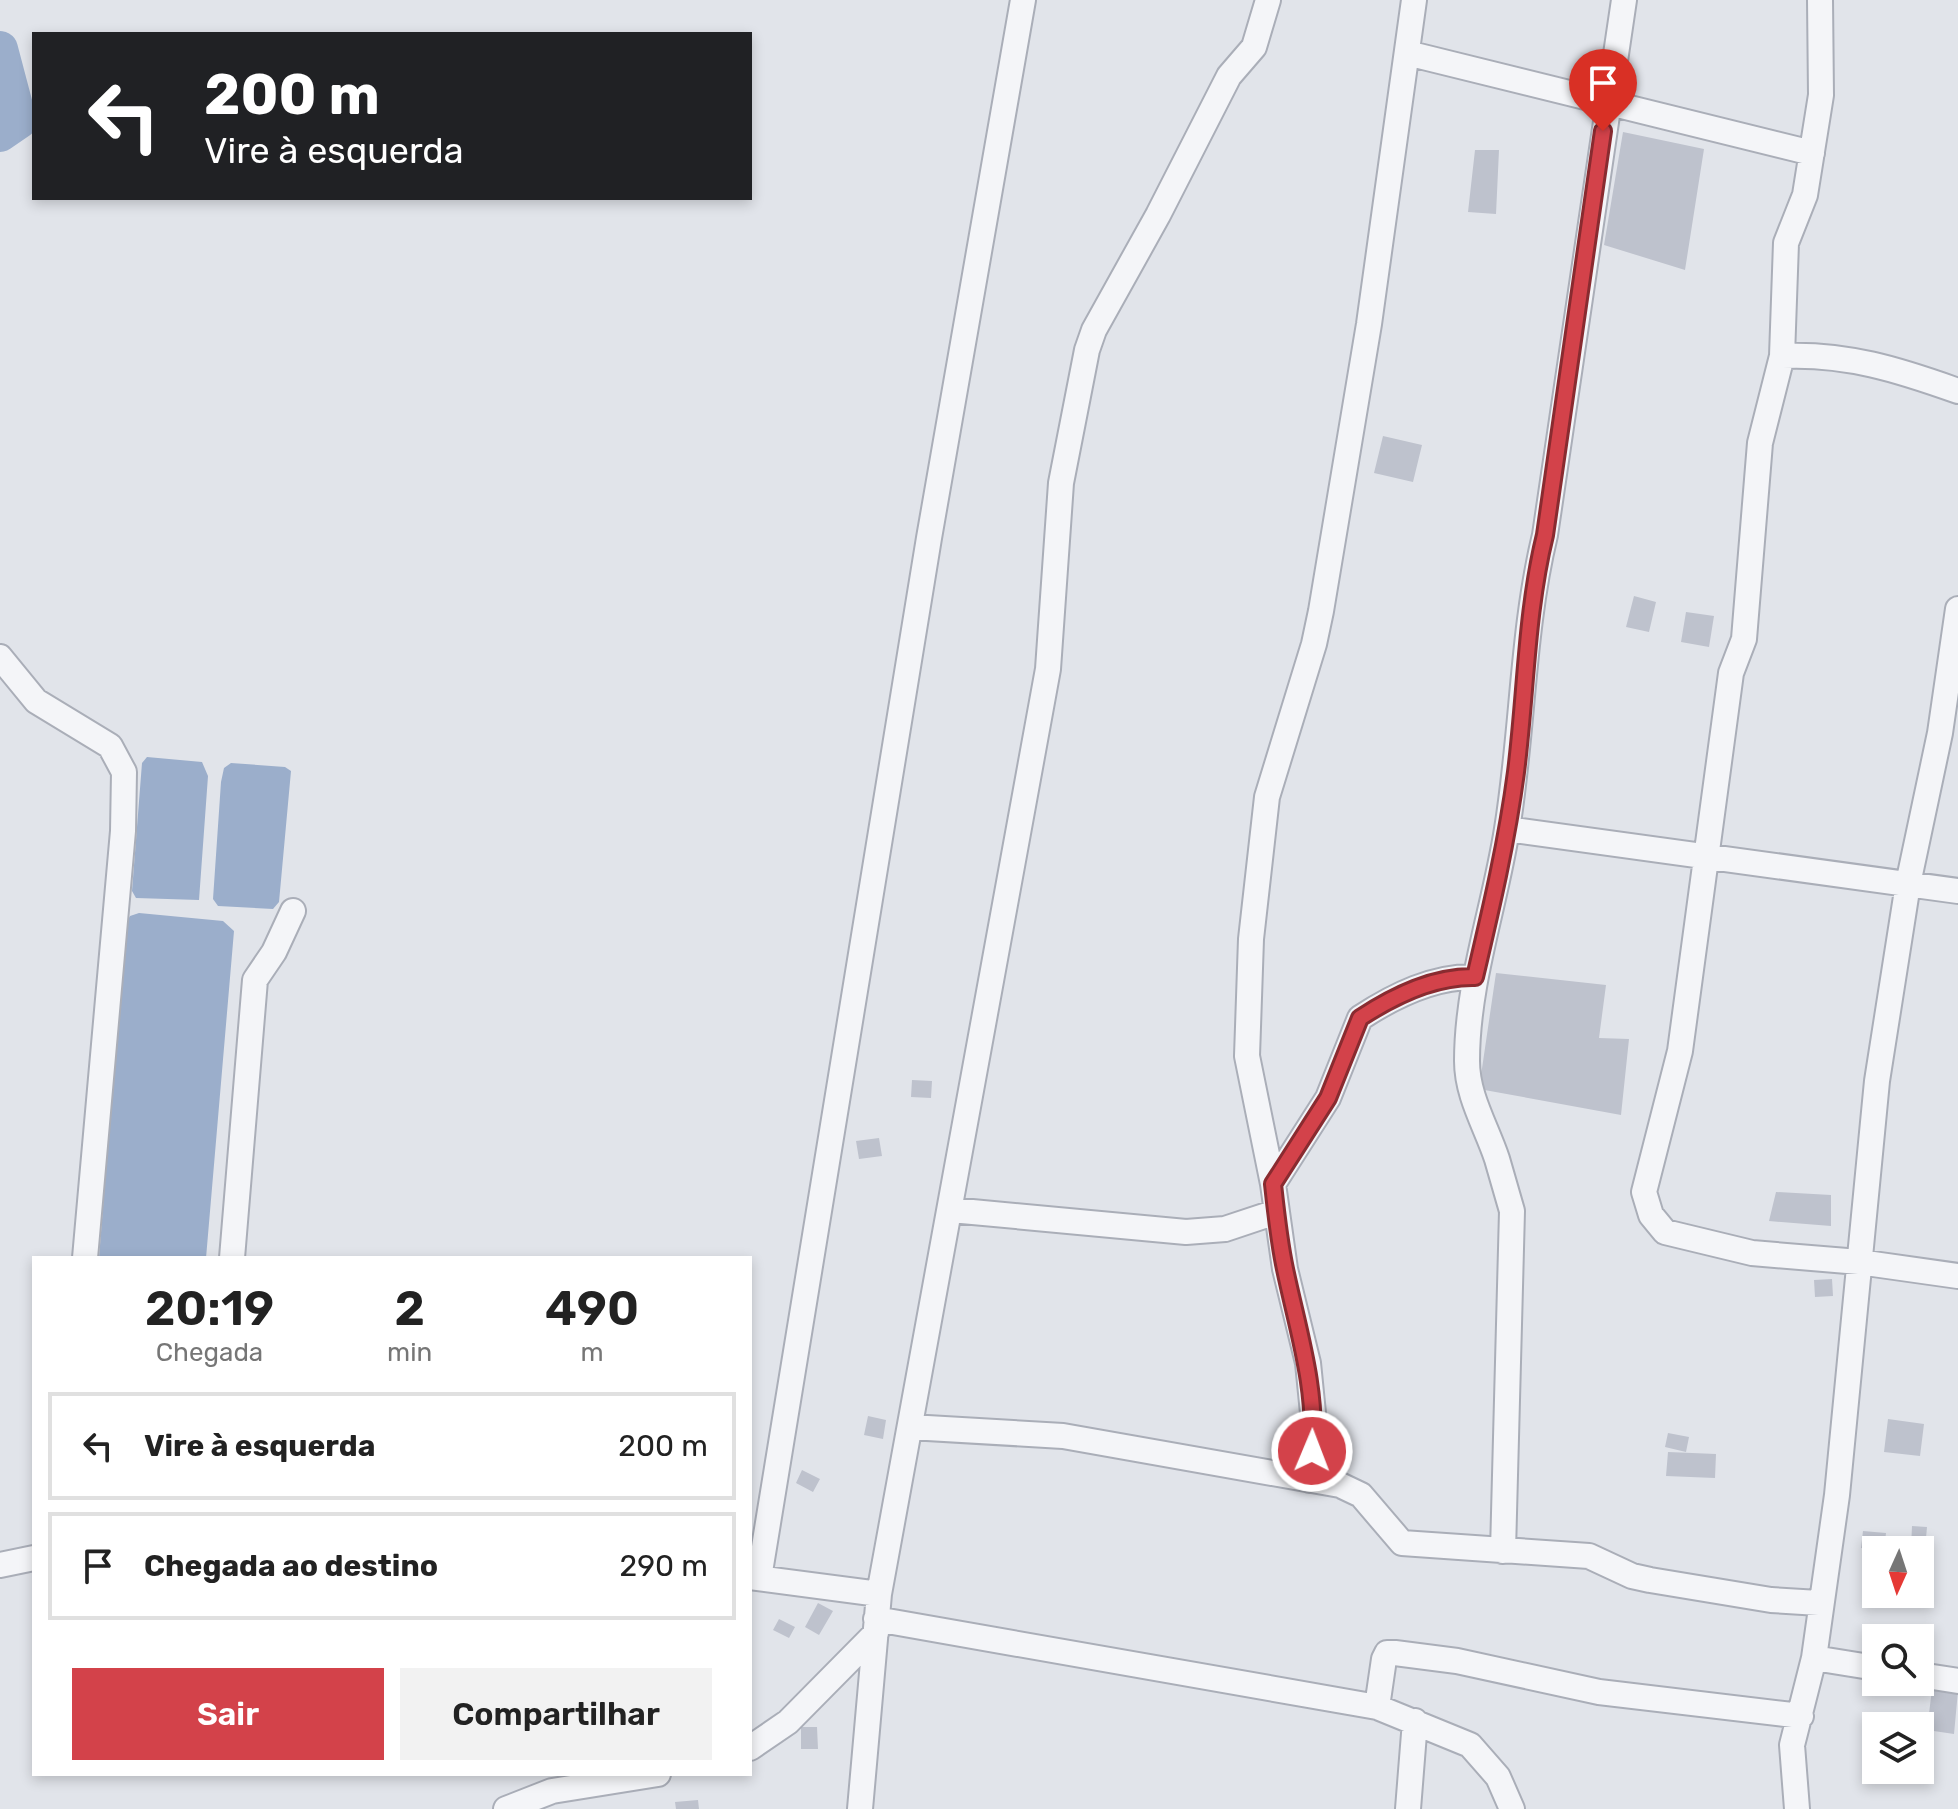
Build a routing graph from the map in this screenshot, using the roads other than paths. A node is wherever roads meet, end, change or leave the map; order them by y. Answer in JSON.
{"nodes":[{"id":1,"x":1023,"y":0,"type":"edge"},
{"id":2,"x":1268,"y":0,"type":"edge"},
{"id":3,"x":1414,"y":0,"type":"edge"},
{"id":4,"x":1624,"y":0,"type":"edge"},
{"id":5,"x":1820,"y":0,"type":"edge"},
{"id":6,"x":1407,"y":53,"type":"junction"},
{"id":7,"x":1607,"y":100,"type":"junction"},
{"id":8,"x":1812,"y":153,"type":"junction"},
{"id":9,"x":1782,"y":356,"type":"junction"},
{"id":10,"x":1958,"y":391,"type":"edge"},
{"id":11,"x":1958,"y":609,"type":"edge"},
{"id":12,"x":0,"y":657,"type":"edge"},
{"id":13,"x":1507,"y":829,"type":"junction"},
{"id":14,"x":1709,"y":858,"type":"junction"},
{"id":15,"x":1908,"y":884,"type":"junction"},
{"id":16,"x":1958,"y":891,"type":"edge"},
{"id":17,"x":293,"y":911,"type":"dead end"},
{"id":18,"x":1475,"y":977,"type":"junction"},
{"id":19,"x":1273,"y":1184,"type":"junction"},
{"id":20,"x":951,"y":1210,"type":"junction"},
{"id":21,"x":1276,"y":1212,"type":"junction"},
{"id":22,"x":85,"y":1256,"type":"edge"},
{"id":23,"x":232,"y":1256,"type":"edge"},
{"id":24,"x":1859,"y":1262,"type":"junction"},
{"id":25,"x":1958,"y":1276,"type":"edge"},
{"id":26,"x":910,"y":1427,"type":"junction"},
{"id":27,"x":1310,"y":1480,"type":"junction"},
{"id":28,"x":1503,"y":1551,"type":"junction"},
{"id":29,"x":32,"y":1558,"type":"edge"},
{"id":30,"x":2,"y":1560,"type":"edge"},
{"id":31,"x":755,"y":1578,"type":"edge"},
{"id":32,"x":879,"y":1594,"type":"junction"},
{"id":33,"x":1819,"y":1603,"type":"junction"},
{"id":34,"x":876,"y":1626,"type":"junction"},
{"id":35,"x":1814,"y":1658,"type":"junction"},
{"id":36,"x":1862,"y":1666,"type":"edge"},
{"id":37,"x":1934,"y":1677,"type":"edge"},
{"id":38,"x":1958,"y":1681,"type":"edge"},
{"id":39,"x":1377,"y":1707,"type":"junction"},
{"id":40,"x":1801,"y":1716,"type":"junction"},
{"id":41,"x":1415,"y":1721,"type":"junction"},
{"id":42,"x":752,"y":1747,"type":"edge"},
{"id":43,"x":646,"y":1776,"type":"edge"},
{"id":44,"x":506,"y":1809,"type":"edge"},
{"id":45,"x":860,"y":1809,"type":"edge"},
{"id":46,"x":1408,"y":1809,"type":"edge"},
{"id":47,"x":1512,"y":1809,"type":"edge"},
{"id":48,"x":1797,"y":1809,"type":"edge"}],
"edges":[{"from":1,"to":31,"type":"street"},
{"from":2,"to":20,"type":"street"},
{"from":3,"to":6,"type":"street"},
{"from":4,"to":7,"type":"street"},
{"from":5,"to":8,"type":"street"},
{"from":6,"to":7,"type":"street"},
{"from":6,"to":19,"type":"street"},
{"from":7,"to":8,"type":"street"},
{"from":7,"to":13,"type":"street"},
{"from":8,"to":9,"type":"street"},
{"from":9,"to":10,"type":"street"},
{"from":9,"to":14,"type":"street"},
{"from":11,"to":15,"type":"street"},
{"from":12,"to":22,"type":"street"},
{"from":13,"to":14,"type":"street"},
{"from":13,"to":18,"type":"street"},
{"from":14,"to":15,"type":"street"},
{"from":14,"to":24,"type":"street"},
{"from":15,"to":16,"type":"street"},
{"from":15,"to":24,"type":"street"},
{"from":17,"to":23,"type":"street"},
{"from":18,"to":19,"type":"street"},
{"from":18,"to":28,"type":"street"},
{"from":19,"to":21,"type":"street"},
{"from":20,"to":21,"type":"street"},
{"from":20,"to":26,"type":"street"},
{"from":21,"to":27,"type":"street"},
{"from":24,"to":25,"type":"street"},
{"from":24,"to":33,"type":"street"},
{"from":26,"to":27,"type":"street"},
{"from":26,"to":32,"type":"street"},
{"from":27,"to":28,"type":"street"},
{"from":28,"to":33,"type":"street"},
{"from":29,"to":30,"type":"street"},
{"from":31,"to":32,"type":"street"},
{"from":32,"to":34,"type":"street"},
{"from":33,"to":35,"type":"street"},
{"from":34,"to":39,"type":"street"},
{"from":34,"to":42,"type":"street"},
{"from":34,"to":45,"type":"street"},
{"from":35,"to":36,"type":"street"},
{"from":35,"to":40,"type":"street"},
{"from":37,"to":38,"type":"street"},
{"from":39,"to":40,"type":"street"},
{"from":39,"to":41,"type":"street"},
{"from":40,"to":48,"type":"street"},
{"from":41,"to":46,"type":"street"},
{"from":41,"to":47,"type":"street"},
{"from":43,"to":44,"type":"street"}]}
